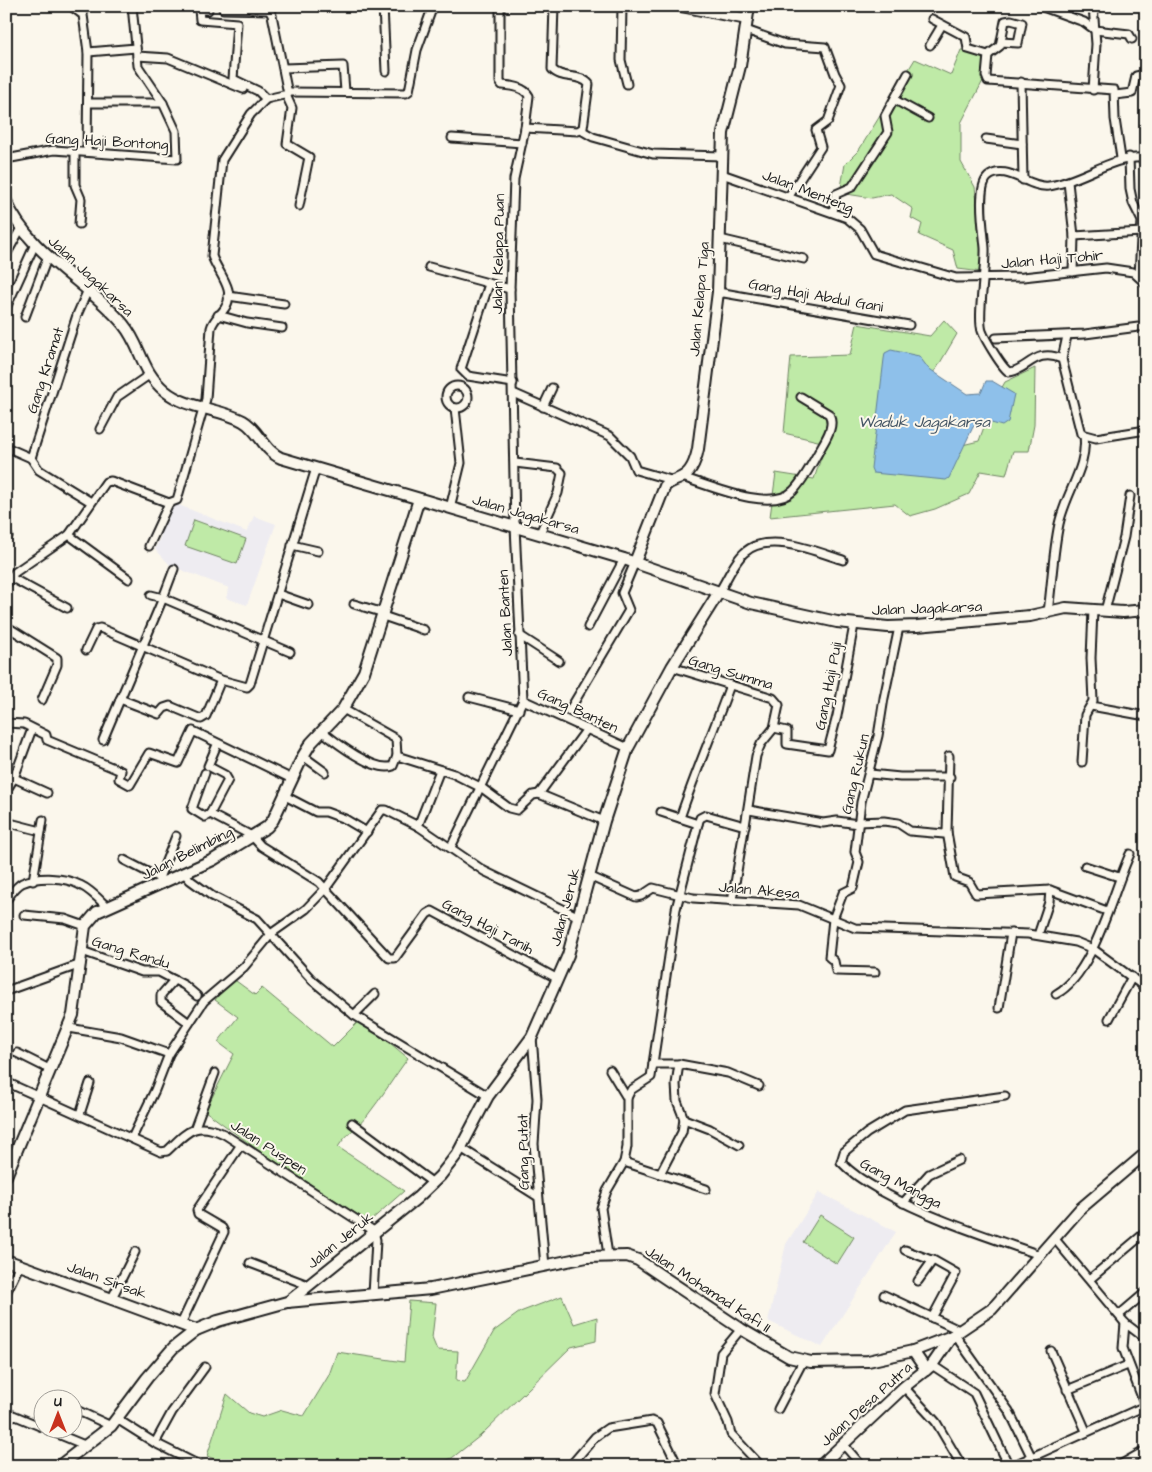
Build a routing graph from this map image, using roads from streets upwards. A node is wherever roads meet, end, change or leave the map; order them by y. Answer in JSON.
{"nodes":[{"id":1,"x":71,"y":6,"type":"edge"},
{"id":2,"x":132,"y":6,"type":"edge"},
{"id":3,"x":208,"y":6,"type":"edge"},
{"id":4,"x":384,"y":6,"type":"edge"},
{"id":5,"x":433,"y":6,"type":"edge"},
{"id":6,"x":500,"y":6,"type":"edge"},
{"id":7,"x":554,"y":6,"type":"edge"},
{"id":8,"x":622,"y":6,"type":"edge"},
{"id":9,"x":681,"y":6,"type":"edge"},
{"id":10,"x":750,"y":6,"type":"edge"},
{"id":11,"x":1040,"y":6,"type":"edge"},
{"id":12,"x":1093,"y":6,"type":"edge"},
{"id":13,"x":268,"y":8,"type":"edge"},
{"id":14,"x":223,"y":9,"type":"dead end"},
{"id":15,"x":747,"y":18,"type":"junction"},
{"id":16,"x":932,"y":19,"type":"dead end"},
{"id":17,"x":942,"y":25,"type":"junction"},
{"id":18,"x":746,"y":30,"type":"junction"},
{"id":19,"x":1094,"y":30,"type":"junction"},
{"id":20,"x":1132,"y":39,"type":"dead end"},
{"id":21,"x":1001,"y":42,"type":"dead end"},
{"id":22,"x":930,"y":45,"type":"dead end"},
{"id":23,"x":136,"y":48,"type":"junction"},
{"id":24,"x":88,"y":52,"type":"junction"},
{"id":25,"x":988,"y":55,"type":"junction"},
{"id":26,"x":137,"y":56,"type":"junction"},
{"id":27,"x":284,"y":68,"type":"junction"},
{"id":28,"x":386,"y":71,"type":"dead end"},
{"id":29,"x":908,"y":74,"type":"dead end"},
{"id":30,"x":1146,"y":74,"type":"edge"},
{"id":31,"x":1021,"y":82,"type":"junction"},
{"id":32,"x":627,"y":84,"type":"dead end"},
{"id":33,"x":1093,"y":90,"type":"junction"},
{"id":34,"x":345,"y":91,"type":"junction"},
{"id":35,"x":287,"y":93,"type":"junction"},
{"id":36,"x":1115,"y":94,"type":"junction"},
{"id":37,"x":266,"y":99,"type":"junction"},
{"id":38,"x":895,"y":100,"type":"junction"},
{"id":39,"x":89,"y":103,"type":"junction"},
{"id":40,"x":163,"y":103,"type":"junction"},
{"id":41,"x":928,"y":118,"type":"dead end"},
{"id":42,"x":525,"y":128,"type":"junction"},
{"id":43,"x":581,"y":130,"type":"junction"},
{"id":44,"x":452,"y":138,"type":"dead end"},
{"id":45,"x":986,"y":140,"type":"dead end"},
{"id":46,"x":522,"y":143,"type":"junction"},
{"id":47,"x":1022,"y":144,"type":"junction"},
{"id":48,"x":75,"y":151,"type":"junction"},
{"id":49,"x":87,"y":152,"type":"junction"},
{"id":50,"x":722,"y":156,"type":"junction"},
{"id":51,"x":1125,"y":158,"type":"junction"},
{"id":52,"x":1146,"y":158,"type":"edge"},
{"id":53,"x":6,"y":159,"type":"edge"},
{"id":54,"x":722,"y":174,"type":"junction"},
{"id":55,"x":1023,"y":180,"type":"junction"},
{"id":56,"x":1068,"y":182,"type":"junction"},
{"id":57,"x":789,"y":196,"type":"junction"},
{"id":58,"x":6,"y":201,"type":"edge"},
{"id":59,"x":299,"y":206,"type":"dead end"},
{"id":60,"x":833,"y":212,"type":"junction"},
{"id":61,"x":79,"y":224,"type":"dead end"},
{"id":62,"x":21,"y":228,"type":"junction"},
{"id":63,"x":1142,"y":232,"type":"junction"},
{"id":64,"x":1074,"y":236,"type":"junction"},
{"id":65,"x":720,"y":239,"type":"junction"},
{"id":66,"x":36,"y":244,"type":"junction"},
{"id":67,"x":6,"y":255,"type":"edge"},
{"id":68,"x":48,"y":256,"type":"junction"},
{"id":69,"x":804,"y":259,"type":"dead end"},
{"id":70,"x":429,"y":267,"type":"dead end"},
{"id":71,"x":1073,"y":272,"type":"junction"},
{"id":72,"x":1139,"y":276,"type":"junction"},
{"id":73,"x":985,"y":278,"type":"junction"},
{"id":74,"x":489,"y":284,"type":"junction"},
{"id":75,"x":1146,"y":284,"type":"edge"},
{"id":76,"x":510,"y":288,"type":"junction"},
{"id":77,"x":87,"y":292,"type":"junction"},
{"id":78,"x":718,"y":292,"type":"junction"},
{"id":79,"x":228,"y":296,"type":"junction"},
{"id":80,"x":284,"y":304,"type":"dead end"},
{"id":81,"x":6,"y":308,"type":"edge"},
{"id":82,"x":218,"y":314,"type":"junction"},
{"id":83,"x":25,"y":317,"type":"dead end"},
{"id":84,"x":909,"y":326,"type":"dead end"},
{"id":85,"x":1146,"y":326,"type":"edge"},
{"id":86,"x":282,"y":328,"type":"dead end"},
{"id":87,"x":1067,"y":336,"type":"junction"},
{"id":88,"x":996,"y":338,"type":"dead end"},
{"id":89,"x":1062,"y":359,"type":"junction"},
{"id":90,"x":149,"y":375,"type":"junction"},
{"id":91,"x":513,"y":382,"type":"junction"},
{"id":92,"x":552,"y":388,"type":"dead end"},
{"id":93,"x":513,"y":393,"type":"junction"},
{"id":94,"x":801,"y":397,"type":"dead end"},
{"id":95,"x":544,"y":407,"type":"junction"},
{"id":96,"x":204,"y":408,"type":"junction"},
{"id":97,"x":455,"y":408,"type":"dead end"},
{"id":98,"x":100,"y":429,"type":"dead end"},
{"id":99,"x":1146,"y":430,"type":"edge"},
{"id":100,"x":1084,"y":436,"type":"junction"},
{"id":101,"x":6,"y":447,"type":"edge"},
{"id":102,"x":31,"y":458,"type":"junction"},
{"id":103,"x":515,"y":463,"type":"junction"},
{"id":104,"x":316,"y":468,"type":"junction"},
{"id":105,"x":682,"y":477,"type":"junction"},
{"id":106,"x":671,"y":480,"type":"junction"},
{"id":107,"x":1130,"y":496,"type":"dead end"},
{"id":108,"x":419,"y":499,"type":"junction"},
{"id":109,"x":91,"y":502,"type":"junction"},
{"id":110,"x":169,"y":503,"type":"junction"},
{"id":111,"x":450,"y":508,"type":"junction"},
{"id":112,"x":515,"y":526,"type":"junction"},
{"id":113,"x":540,"y":532,"type":"junction"},
{"id":114,"x":69,"y":534,"type":"junction"},
{"id":115,"x":292,"y":545,"type":"junction"},
{"id":116,"x":150,"y":546,"type":"dead end"},
{"id":117,"x":318,"y":551,"type":"dead end"},
{"id":118,"x":624,"y":558,"type":"junction"},
{"id":119,"x":843,"y":560,"type":"dead end"},
{"id":120,"x":635,"y":562,"type":"junction"},
{"id":121,"x":174,"y":568,"type":"dead end"},
{"id":122,"x":10,"y":576,"type":"junction"},
{"id":123,"x":129,"y":579,"type":"dead end"},
{"id":124,"x":6,"y":584,"type":"edge"},
{"id":125,"x":719,"y":592,"type":"junction"},
{"id":126,"x":278,"y":594,"type":"junction"},
{"id":127,"x":151,"y":595,"type":"dead end"},
{"id":128,"x":163,"y":598,"type":"junction"},
{"id":129,"x":354,"y":604,"type":"dead end"},
{"id":130,"x":309,"y":605,"type":"dead end"},
{"id":131,"x":67,"y":608,"type":"dead end"},
{"id":132,"x":1093,"y":610,"type":"junction"},
{"id":133,"x":1146,"y":610,"type":"edge"},
{"id":134,"x":1105,"y":611,"type":"junction"},
{"id":135,"x":1048,"y":612,"type":"junction"},
{"id":136,"x":384,"y":615,"type":"junction"},
{"id":137,"x":854,"y":625,"type":"junction"},
{"id":138,"x":6,"y":626,"type":"edge"},
{"id":139,"x":588,"y":627,"type":"dead end"},
{"id":140,"x":899,"y":627,"type":"junction"},
{"id":141,"x":424,"y":630,"type":"dead end"},
{"id":142,"x":519,"y":635,"type":"junction"},
{"id":143,"x":264,"y":642,"type":"junction"},
{"id":144,"x":143,"y":647,"type":"junction"},
{"id":145,"x":86,"y":650,"type":"dead end"},
{"id":146,"x":290,"y":652,"type":"dead end"},
{"id":147,"x":559,"y":661,"type":"dead end"},
{"id":148,"x":672,"y":667,"type":"junction"},
{"id":149,"x":221,"y":680,"type":"junction"},
{"id":150,"x":730,"y":685,"type":"junction"},
{"id":151,"x":469,"y":698,"type":"dead end"},
{"id":152,"x":42,"y":700,"type":"dead end"},
{"id":153,"x":120,"y":700,"type":"junction"},
{"id":154,"x":523,"y":700,"type":"junction"},
{"id":155,"x":1091,"y":706,"type":"junction"},
{"id":156,"x":343,"y":709,"type":"junction"},
{"id":157,"x":519,"y":710,"type":"junction"},
{"id":158,"x":569,"y":711,"type":"dead end"},
{"id":159,"x":1146,"y":716,"type":"edge"},
{"id":160,"x":6,"y":723,"type":"edge"},
{"id":161,"x":774,"y":728,"type":"junction"},
{"id":162,"x":32,"y":729,"type":"junction"},
{"id":163,"x":587,"y":729,"type":"junction"},
{"id":164,"x":322,"y":731,"type":"junction"},
{"id":165,"x":103,"y":740,"type":"dead end"},
{"id":166,"x":216,"y":747,"type":"dead end"},
{"id":167,"x":628,"y":748,"type":"junction"},
{"id":168,"x":303,"y":756,"type":"junction"},
{"id":169,"x":397,"y":756,"type":"junction"},
{"id":170,"x":949,"y":756,"type":"dead end"},
{"id":171,"x":1082,"y":762,"type":"dead end"},
{"id":172,"x":440,"y":770,"type":"junction"},
{"id":173,"x":325,"y":772,"type":"dead end"},
{"id":174,"x":205,"y":773,"type":"dead end"},
{"id":175,"x":870,"y":774,"type":"junction"},
{"id":176,"x":950,"y":777,"type":"junction"},
{"id":177,"x":14,"y":778,"type":"junction"},
{"id":178,"x":292,"y":778,"type":"junction"},
{"id":179,"x":482,"y":788,"type":"junction"},
{"id":180,"x":7,"y":793,"type":"edge"},
{"id":181,"x":47,"y":793,"type":"dead end"},
{"id":182,"x":539,"y":794,"type":"junction"},
{"id":183,"x":285,"y":796,"type":"junction"},
{"id":184,"x":749,"y":810,"type":"junction"},
{"id":185,"x":661,"y":812,"type":"dead end"},
{"id":186,"x":210,"y":814,"type":"junction"},
{"id":187,"x":680,"y":818,"type":"junction"},
{"id":188,"x":43,"y":820,"type":"dead end"},
{"id":189,"x":604,"y":820,"type":"junction"},
{"id":190,"x":6,"y":822,"type":"edge"},
{"id":191,"x":858,"y":823,"type":"junction"},
{"id":192,"x":698,"y":824,"type":"junction"},
{"id":193,"x":418,"y":826,"type":"junction"},
{"id":194,"x":744,"y":830,"type":"dead end"},
{"id":195,"x":41,"y":831,"type":"junction"},
{"id":196,"x":366,"y":832,"type":"junction"},
{"id":197,"x":947,"y":832,"type":"junction"},
{"id":198,"x":176,"y":836,"type":"dead end"},
{"id":199,"x":252,"y":836,"type":"junction"},
{"id":200,"x":451,"y":847,"type":"junction"},
{"id":201,"x":1130,"y":854,"type":"dead end"},
{"id":202,"x":124,"y":860,"type":"dead end"},
{"id":203,"x":1085,"y":866,"type":"dead end"},
{"id":204,"x":184,"y":874,"type":"junction"},
{"id":205,"x":589,"y":876,"type":"junction"},
{"id":206,"x":1119,"y":878,"type":"junction"},
{"id":207,"x":33,"y":881,"type":"junction"},
{"id":208,"x":161,"y":881,"type":"junction"},
{"id":209,"x":326,"y":888,"type":"junction"},
{"id":210,"x":1050,"y":890,"type":"junction"},
{"id":211,"x":678,"y":895,"type":"junction"},
{"id":212,"x":6,"y":900,"type":"edge"},
{"id":213,"x":732,"y":901,"type":"junction"},
{"id":214,"x":108,"y":907,"type":"junction"},
{"id":215,"x":1107,"y":911,"type":"junction"},
{"id":216,"x":24,"y":915,"type":"dead end"},
{"id":217,"x":577,"y":916,"type":"junction"},
{"id":218,"x":833,"y":919,"type":"junction"},
{"id":219,"x":85,"y":926,"type":"junction"},
{"id":220,"x":272,"y":933,"type":"junction"},
{"id":221,"x":1011,"y":933,"type":"junction"},
{"id":222,"x":1038,"y":935,"type":"junction"},
{"id":223,"x":1093,"y":949,"type":"junction"},
{"id":224,"x":82,"y":951,"type":"junction"},
{"id":225,"x":81,"y":964,"type":"junction"},
{"id":226,"x":875,"y":972,"type":"dead end"},
{"id":227,"x":1132,"y":977,"type":"junction"},
{"id":228,"x":558,"y":979,"type":"junction"},
{"id":229,"x":174,"y":980,"type":"junction"},
{"id":230,"x":1146,"y":988,"type":"edge"},
{"id":231,"x":6,"y":991,"type":"edge"},
{"id":232,"x":375,"y":994,"type":"dead end"},
{"id":233,"x":1056,"y":994,"type":"dead end"},
{"id":234,"x":197,"y":996,"type":"dead end"},
{"id":235,"x":999,"y":1008,"type":"dead end"},
{"id":236,"x":354,"y":1015,"type":"junction"},
{"id":237,"x":1109,"y":1019,"type":"dead end"},
{"id":238,"x":189,"y":1023,"type":"junction"},
{"id":239,"x":68,"y":1028,"type":"junction"},
{"id":240,"x":532,"y":1037,"type":"junction"},
{"id":241,"x":17,"y":1053,"type":"dead end"},
{"id":242,"x":169,"y":1054,"type":"junction"},
{"id":243,"x":653,"y":1064,"type":"junction"},
{"id":244,"x":679,"y":1064,"type":"junction"},
{"id":245,"x":51,"y":1070,"type":"junction"},
{"id":246,"x":610,"y":1070,"type":"dead end"},
{"id":247,"x":215,"y":1073,"type":"dead end"},
{"id":248,"x":6,"y":1082,"type":"edge"},
{"id":249,"x":90,"y":1083,"type":"dead end"},
{"id":250,"x":758,"y":1086,"type":"dead end"},
{"id":251,"x":39,"y":1096,"type":"junction"},
{"id":252,"x":488,"y":1096,"type":"junction"},
{"id":253,"x":1004,"y":1096,"type":"dead end"},
{"id":254,"x":627,"y":1098,"type":"junction"},
{"id":255,"x":80,"y":1114,"type":"junction"},
{"id":256,"x":684,"y":1119,"type":"junction"},
{"id":257,"x":352,"y":1123,"type":"dead end"},
{"id":258,"x":195,"y":1127,"type":"junction"},
{"id":259,"x":132,"y":1138,"type":"junction"},
{"id":260,"x":739,"y":1145,"type":"dead end"},
{"id":261,"x":240,"y":1146,"type":"junction"},
{"id":262,"x":461,"y":1148,"type":"junction"},
{"id":263,"x":1146,"y":1152,"type":"edge"},
{"id":264,"x":959,"y":1160,"type":"dead end"},
{"id":265,"x":624,"y":1162,"type":"junction"},
{"id":266,"x":660,"y":1174,"type":"junction"},
{"id":267,"x":6,"y":1176,"type":"edge"},
{"id":268,"x":433,"y":1183,"type":"junction"},
{"id":269,"x":706,"y":1189,"type":"dead end"},
{"id":270,"x":537,"y":1196,"type":"junction"},
{"id":271,"x":903,"y":1203,"type":"junction"},
{"id":272,"x":374,"y":1231,"type":"junction"},
{"id":273,"x":1146,"y":1232,"type":"edge"},
{"id":274,"x":1054,"y":1238,"type":"junction"},
{"id":275,"x":905,"y":1250,"type":"dead end"},
{"id":276,"x":135,"y":1252,"type":"dead end"},
{"id":277,"x":608,"y":1255,"type":"junction"},
{"id":278,"x":1040,"y":1255,"type":"junction"},
{"id":279,"x":6,"y":1260,"type":"edge"},
{"id":280,"x":930,"y":1260,"type":"junction"},
{"id":281,"x":250,"y":1263,"type":"dead end"},
{"id":282,"x":20,"y":1264,"type":"junction"},
{"id":283,"x":544,"y":1266,"type":"junction"},
{"id":284,"x":1090,"y":1279,"type":"junction"},
{"id":285,"x":918,"y":1282,"type":"dead end"},
{"id":286,"x":308,"y":1285,"type":"junction"},
{"id":287,"x":1146,"y":1292,"type":"edge"},
{"id":288,"x":6,"y":1293,"type":"edge"},
{"id":289,"x":373,"y":1295,"type":"junction"},
{"id":290,"x":884,"y":1295,"type":"dead end"},
{"id":291,"x":112,"y":1298,"type":"junction"},
{"id":292,"x":287,"y":1302,"type":"junction"},
{"id":293,"x":1118,"y":1315,"type":"junction"},
{"id":294,"x":932,"y":1318,"type":"junction"},
{"id":295,"x":181,"y":1324,"type":"junction"},
{"id":296,"x":1125,"y":1324,"type":"junction"},
{"id":297,"x":741,"y":1329,"type":"junction"},
{"id":298,"x":196,"y":1330,"type":"junction"},
{"id":299,"x":956,"y":1334,"type":"junction"},
{"id":300,"x":1146,"y":1335,"type":"edge"},
{"id":301,"x":916,"y":1350,"type":"junction"},
{"id":302,"x":1051,"y":1351,"type":"dead end"},
{"id":303,"x":803,"y":1360,"type":"junction"},
{"id":304,"x":1128,"y":1365,"type":"junction"},
{"id":305,"x":205,"y":1367,"type":"dead end"},
{"id":306,"x":929,"y":1368,"type":"junction"},
{"id":307,"x":904,"y":1387,"type":"junction"},
{"id":308,"x":1067,"y":1390,"type":"junction"},
{"id":309,"x":1145,"y":1407,"type":"edge"},
{"id":310,"x":778,"y":1410,"type":"dead end"},
{"id":311,"x":6,"y":1412,"type":"edge"},
{"id":312,"x":82,"y":1412,"type":"edge"},
{"id":313,"x":32,"y":1423,"type":"edge"},
{"id":314,"x":114,"y":1423,"type":"junction"},
{"id":315,"x":1086,"y":1431,"type":"junction"},
{"id":316,"x":72,"y":1440,"type":"edge"},
{"id":317,"x":155,"y":1443,"type":"junction"},
{"id":318,"x":843,"y":1444,"type":"junction"},
{"id":319,"x":87,"y":1446,"type":"junction"},
{"id":320,"x":1146,"y":1450,"type":"edge"},
{"id":321,"x":1031,"y":1456,"type":"junction"},
{"id":322,"x":59,"y":1466,"type":"edge"},
{"id":323,"x":200,"y":1466,"type":"edge"},
{"id":324,"x":570,"y":1466,"type":"edge"},
{"id":325,"x":678,"y":1466,"type":"edge"},
{"id":326,"x":761,"y":1466,"type":"edge"},
{"id":327,"x":820,"y":1466,"type":"edge"},
{"id":328,"x":862,"y":1466,"type":"edge"},
{"id":329,"x":962,"y":1466,"type":"edge"},
{"id":330,"x":1010,"y":1466,"type":"edge"},
{"id":331,"x":1118,"y":1466,"type":"edge"}],
"edges":[{"from":1,"to":24,"type":"street"},
{"from":2,"to":23,"type":"street"},
{"from":3,"to":37,"type":"street"},
{"from":4,"to":28,"type":"street"},
{"from":5,"to":34,"type":"street"},
{"from":6,"to":42,"type":"street","name":"Jalan Kelapa Puan"},
{"from":7,"to":43,"type":"street"},
{"from":8,"to":32,"type":"street"},
{"from":9,"to":15,"type":"street"},
{"from":10,"to":15,"type":"street","name":"Jalan Kelapa Tiga"},
{"from":11,"to":19,"type":"street"},
{"from":12,"to":19,"type":"street"},
{"from":13,"to":14,"type":"street"},
{"from":13,"to":27,"type":"street"},
{"from":15,"to":18,"type":"street","name":"Jalan Kelapa Tiga"},
{"from":16,"to":17,"type":"street"},
{"from":17,"to":22,"type":"street"},
{"from":17,"to":25,"type":"street"},
{"from":18,"to":50,"type":"street","name":"Jalan Kelapa Tiga"},
{"from":18,"to":57,"type":"street"},
{"from":19,"to":20,"type":"street"},
{"from":19,"to":33,"type":"street"},
{"from":21,"to":25,"type":"street"},
{"from":23,"to":24,"type":"street"},
{"from":23,"to":26,"type":"street"},
{"from":24,"to":39,"type":"street"},
{"from":25,"to":31,"type":"street"},
{"from":26,"to":37,"type":"street"},
{"from":26,"to":40,"type":"street"},
{"from":27,"to":34,"type":"street"},
{"from":27,"to":35,"type":"street"},
{"from":29,"to":38,"type":"street"},
{"from":30,"to":36,"type":"street"},
{"from":31,"to":33,"type":"street"},
{"from":31,"to":47,"type":"street"},
{"from":33,"to":36,"type":"street"},
{"from":34,"to":35,"type":"street"},
{"from":35,"to":37,"type":"street"},
{"from":35,"to":59,"type":"street"},
{"from":36,"to":51,"type":"street"},
{"from":37,"to":79,"type":"street"},
{"from":38,"to":41,"type":"street"},
{"from":38,"to":60,"type":"street"},
{"from":39,"to":40,"type":"street"},
{"from":39,"to":49,"type":"street"},
{"from":40,"to":49,"type":"street","name":"Gang Haji Bontong"},
{"from":42,"to":43,"type":"street"},
{"from":42,"to":46,"type":"street","name":"Jalan Kelapa Puan"},
{"from":43,"to":50,"type":"street"},
{"from":44,"to":46,"type":"street"},
{"from":45,"to":47,"type":"street"},
{"from":46,"to":76,"type":"street","name":"Jalan Kelapa Puan"},
{"from":47,"to":55,"type":"street"},
{"from":48,"to":49,"type":"street","name":"Gang Haji Bontong"},
{"from":48,"to":53,"type":"street","name":"Gang Haji Bontong"},
{"from":48,"to":61,"type":"street"},
{"from":50,"to":54,"type":"street","name":"Jalan Kelapa Tiga"},
{"from":51,"to":52,"type":"street"},
{"from":51,"to":56,"type":"street"},
{"from":51,"to":63,"type":"street"},
{"from":54,"to":57,"type":"street","name":"Jalan Menteng"},
{"from":54,"to":65,"type":"street","name":"Jalan Kelapa Tiga"},
{"from":55,"to":56,"type":"street"},
{"from":55,"to":73,"type":"street"},
{"from":56,"to":64,"type":"street"},
{"from":57,"to":60,"type":"street","name":"Jalan Menteng"},
{"from":58,"to":62,"type":"street","name":"Jalan Jagakarsa"},
{"from":60,"to":73,"type":"street","name":"Jalan Menteng"},
{"from":62,"to":66,"type":"street","name":"Jalan Jagakarsa"},
{"from":62,"to":67,"type":"street"},
{"from":63,"to":64,"type":"street"},
{"from":63,"to":72,"type":"street"},
{"from":64,"to":71,"type":"street"},
{"from":65,"to":69,"type":"street"},
{"from":65,"to":78,"type":"street","name":"Jalan Kelapa Tiga"},
{"from":66,"to":68,"type":"street","name":"Jalan Jagakarsa"},
{"from":66,"to":81,"type":"street"},
{"from":68,"to":77,"type":"street","name":"Jalan Jagakarsa"},
{"from":68,"to":83,"type":"street"},
{"from":70,"to":74,"type":"street"},
{"from":71,"to":72,"type":"street","name":"Jalan Haji Tohir"},
{"from":71,"to":73,"type":"street","name":"Jalan Haji Tohir"},
{"from":72,"to":75,"type":"street"},
{"from":73,"to":89,"type":"street"},
{"from":74,"to":76,"type":"street"},
{"from":74,"to":91,"type":"street"},
{"from":76,"to":91,"type":"street","name":"Jalan Kelapa Puan"},
{"from":77,"to":90,"type":"street","name":"Jalan Jagakarsa"},
{"from":77,"to":102,"type":"street","name":"Gang Kramat"},
{"from":78,"to":84,"type":"street","name":"Gang Haji Abdul Gani"},
{"from":78,"to":105,"type":"street","name":"Jalan Kelapa Tiga"},
{"from":79,"to":80,"type":"street"},
{"from":79,"to":82,"type":"street"},
{"from":82,"to":86,"type":"street"},
{"from":82,"to":96,"type":"street"},
{"from":85,"to":87,"type":"street"},
{"from":87,"to":88,"type":"street"},
{"from":87,"to":89,"type":"street"},
{"from":89,"to":100,"type":"street"},
{"from":90,"to":96,"type":"street","name":"Jalan Jagakarsa"},
{"from":90,"to":98,"type":"street"},
{"from":91,"to":93,"type":"street","name":"Jalan Kelapa Puan"},
{"from":92,"to":95,"type":"street"},
{"from":93,"to":95,"type":"street"},
{"from":93,"to":103,"type":"street","name":"Jalan Kelapa Puan"},
{"from":94,"to":105,"type":"street"},
{"from":95,"to":106,"type":"street"},
{"from":96,"to":104,"type":"street","name":"Jalan Jagakarsa"},
{"from":96,"to":110,"type":"street"},
{"from":97,"to":111,"type":"street"},
{"from":99,"to":100,"type":"street"},
{"from":100,"to":135,"type":"street"},
{"from":101,"to":102,"type":"street"},
{"from":102,"to":109,"type":"street"},
{"from":103,"to":112,"type":"street","name":"Jalan Kelapa Puan"},
{"from":103,"to":113,"type":"street"},
{"from":104,"to":108,"type":"street","name":"Jalan Jagakarsa"},
{"from":104,"to":115,"type":"street"},
{"from":105,"to":106,"type":"street"},
{"from":106,"to":120,"type":"street"},
{"from":107,"to":134,"type":"street"},
{"from":108,"to":111,"type":"street","name":"Jalan Jagakarsa"},
{"from":108,"to":136,"type":"street","name":"Jalan Belimbing"},
{"from":109,"to":110,"type":"street"},
{"from":109,"to":114,"type":"street"},
{"from":110,"to":116,"type":"street"},
{"from":111,"to":112,"type":"street","name":"Jalan Jagakarsa"},
{"from":112,"to":113,"type":"street","name":"Jalan Jagakarsa"},
{"from":112,"to":142,"type":"street","name":"Jalan Banten"},
{"from":113,"to":118,"type":"street","name":"Jalan Jagakarsa"},
{"from":114,"to":122,"type":"street"},
{"from":114,"to":123,"type":"street"},
{"from":115,"to":117,"type":"street"},
{"from":115,"to":126,"type":"street"},
{"from":118,"to":120,"type":"street","name":"Jalan Jagakarsa"},
{"from":118,"to":139,"type":"street"},
{"from":119,"to":125,"type":"street","name":"Jalan Jeruk"},
{"from":120,"to":125,"type":"street","name":"Jalan Jagakarsa"},
{"from":120,"to":158,"type":"street"},
{"from":121,"to":128,"type":"street"},
{"from":122,"to":124,"type":"street"},
{"from":122,"to":131,"type":"street"},
{"from":125,"to":137,"type":"street","name":"Jalan Jagakarsa"},
{"from":125,"to":148,"type":"street","name":"Jalan Jeruk"},
{"from":126,"to":130,"type":"street"},
{"from":126,"to":143,"type":"street"},
{"from":127,"to":128,"type":"street"},
{"from":128,"to":143,"type":"street"},
{"from":128,"to":144,"type":"street"},
{"from":129,"to":136,"type":"street"},
{"from":132,"to":134,"type":"street","name":"Jalan Jagakarsa"},
{"from":132,"to":135,"type":"street","name":"Jalan Jagakarsa"},
{"from":132,"to":155,"type":"street"},
{"from":133,"to":134,"type":"street","name":"Jalan Jagakarsa"},
{"from":135,"to":140,"type":"street","name":"Jalan Jagakarsa"},
{"from":136,"to":141,"type":"street"},
{"from":136,"to":156,"type":"street","name":"Jalan Belimbing"},
{"from":137,"to":140,"type":"street","name":"Jalan Jagakarsa"},
{"from":137,"to":161,"type":"street","name":"Gang Haji Puji"},
{"from":138,"to":152,"type":"street"},
{"from":140,"to":175,"type":"street","name":"Gang Rukun"},
{"from":142,"to":147,"type":"street"},
{"from":142,"to":154,"type":"street","name":"Jalan Banten"},
{"from":143,"to":146,"type":"street"},
{"from":143,"to":149,"type":"street"},
{"from":144,"to":145,"type":"street"},
{"from":144,"to":149,"type":"street"},
{"from":144,"to":153,"type":"street"},
{"from":148,"to":150,"type":"street","name":"Gang Summa"},
{"from":148,"to":167,"type":"street","name":"Jalan Jeruk"},
{"from":149,"to":153,"type":"street"},
{"from":150,"to":161,"type":"street","name":"Gang Summa"},
{"from":150,"to":187,"type":"street"},
{"from":151,"to":157,"type":"street"},
{"from":153,"to":165,"type":"street"},
{"from":154,"to":157,"type":"street","name":"Gang Banten"},
{"from":154,"to":163,"type":"street","name":"Gang Banten"},
{"from":155,"to":159,"type":"street"},
{"from":155,"to":171,"type":"street"},
{"from":156,"to":164,"type":"street","name":"Jalan Belimbing"},
{"from":156,"to":169,"type":"street"},
{"from":157,"to":179,"type":"street","name":"Gang Banten"},
{"from":160,"to":162,"type":"street"},
{"from":161,"to":184,"type":"street"},
{"from":162,"to":177,"type":"street"},
{"from":162,"to":178,"type":"street"},
{"from":163,"to":167,"type":"street","name":"Gang Banten"},
{"from":163,"to":182,"type":"street"},
{"from":164,"to":168,"type":"street","name":"Jalan Belimbing"},
{"from":164,"to":169,"type":"street"},
{"from":166,"to":186,"type":"street"},
{"from":167,"to":189,"type":"street","name":"Jalan Jeruk"},
{"from":168,"to":173,"type":"street"},
{"from":168,"to":178,"type":"street","name":"Jalan Belimbing"},
{"from":169,"to":172,"type":"street"},
{"from":170,"to":176,"type":"street"},
{"from":172,"to":179,"type":"street"},
{"from":172,"to":193,"type":"street"},
{"from":174,"to":186,"type":"street"},
{"from":175,"to":176,"type":"street"},
{"from":175,"to":191,"type":"street","name":"Gang Rukun"},
{"from":176,"to":197,"type":"street"},
{"from":177,"to":180,"type":"street"},
{"from":177,"to":181,"type":"street"},
{"from":178,"to":183,"type":"street","name":"Jalan Belimbing"},
{"from":179,"to":182,"type":"street"},
{"from":179,"to":200,"type":"street","name":"Gang Banten"},
{"from":182,"to":189,"type":"street"},
{"from":183,"to":196,"type":"street"},
{"from":183,"to":199,"type":"street","name":"Jalan Belimbing"},
{"from":184,"to":191,"type":"street"},
{"from":184,"to":192,"type":"street"},
{"from":185,"to":187,"type":"street"},
{"from":186,"to":199,"type":"street"},
{"from":187,"to":192,"type":"street"},
{"from":188,"to":195,"type":"street"},
{"from":189,"to":205,"type":"street","name":"Jalan Jeruk"},
{"from":190,"to":195,"type":"street"},
{"from":191,"to":197,"type":"street"},
{"from":191,"to":218,"type":"street","name":"Gang Rukun"},
{"from":192,"to":211,"type":"street"},
{"from":193,"to":196,"type":"street"},
{"from":193,"to":200,"type":"street"},
{"from":194,"to":213,"type":"street"},
{"from":195,"to":207,"type":"street"},
{"from":196,"to":209,"type":"street"},
{"from":197,"to":210,"type":"street"},
{"from":198,"to":208,"type":"street"},
{"from":199,"to":204,"type":"street","name":"Jalan Belimbing"},
{"from":199,"to":209,"type":"street"},
{"from":200,"to":217,"type":"street"},
{"from":201,"to":206,"type":"street"},
{"from":202,"to":208,"type":"street"},
{"from":203,"to":206,"type":"street"},
{"from":204,"to":208,"type":"street","name":"Jalan Belimbing"},
{"from":204,"to":220,"type":"street"},
{"from":205,"to":211,"type":"street","name":"Jalan Akesa"},
{"from":205,"to":217,"type":"street","name":"Jalan Jeruk"},
{"from":206,"to":215,"type":"street"},
{"from":207,"to":212,"type":"street"},
{"from":207,"to":214,"type":"street"},
{"from":208,"to":214,"type":"street","name":"Jalan Belimbing"},
{"from":209,"to":220,"type":"street"},
{"from":209,"to":228,"type":"street","name":"Gang Haji Tanih"},
{"from":210,"to":215,"type":"street"},
{"from":210,"to":222,"type":"street"},
{"from":211,"to":213,"type":"street","name":"Jalan Akesa"},
{"from":211,"to":243,"type":"street"},
{"from":213,"to":218,"type":"street","name":"Jalan Akesa"},
{"from":214,"to":219,"type":"street","name":"Jalan Belimbing"},
{"from":215,"to":223,"type":"street"},
{"from":216,"to":219,"type":"street"},
{"from":217,"to":228,"type":"street","name":"Jalan Jeruk"},
{"from":218,"to":221,"type":"street","name":"Jalan Akesa"},
{"from":218,"to":226,"type":"street"},
{"from":219,"to":224,"type":"street"},
{"from":220,"to":236,"type":"street"},
{"from":220,"to":238,"type":"street"},
{"from":221,"to":222,"type":"street","name":"Jalan Akesa"},
{"from":221,"to":235,"type":"street"},
{"from":222,"to":223,"type":"street","name":"Jalan Akesa"},
{"from":223,"to":227,"type":"street","name":"Jalan Akesa"},
{"from":223,"to":233,"type":"street"},
{"from":224,"to":225,"type":"street"},
{"from":224,"to":229,"type":"street","name":"Gang Randu"},
{"from":225,"to":231,"type":"street"},
{"from":225,"to":239,"type":"street"},
{"from":227,"to":230,"type":"street","name":"Jalan Akesa"},
{"from":227,"to":237,"type":"street"},
{"from":228,"to":240,"type":"street","name":"Jalan Jeruk"},
{"from":229,"to":234,"type":"street","name":"Gang Randu"},
{"from":229,"to":238,"type":"street"},
{"from":232,"to":236,"type":"street"},
{"from":236,"to":252,"type":"street"},
{"from":238,"to":242,"type":"street"},
{"from":239,"to":242,"type":"street"},
{"from":239,"to":245,"type":"street"},
{"from":240,"to":252,"type":"street","name":"Jalan Jeruk"},
{"from":240,"to":270,"type":"street","name":"Gang Putat"},
{"from":241,"to":245,"type":"street"},
{"from":242,"to":259,"type":"street"},
{"from":243,"to":244,"type":"street"},
{"from":243,"to":254,"type":"street"},
{"from":244,"to":250,"type":"street"},
{"from":244,"to":256,"type":"street"},
{"from":245,"to":251,"type":"street"},
{"from":246,"to":254,"type":"street"},
{"from":247,"to":258,"type":"street"},
{"from":248,"to":251,"type":"street"},
{"from":249,"to":255,"type":"street"},
{"from":251,"to":255,"type":"street"},
{"from":251,"to":267,"type":"street"},
{"from":252,"to":262,"type":"street","name":"Jalan Jeruk"},
{"from":253,"to":271,"type":"street","name":"Gang Mangga"},
{"from":254,"to":265,"type":"street"},
{"from":255,"to":259,"type":"street"},
{"from":256,"to":260,"type":"street"},
{"from":256,"to":266,"type":"street"},
{"from":257,"to":268,"type":"street"},
{"from":258,"to":259,"type":"street"},
{"from":258,"to":261,"type":"street","name":"Jalan Puspen"},
{"from":261,"to":272,"type":"street","name":"Jalan Puspen"},
{"from":261,"to":295,"type":"street"},
{"from":262,"to":268,"type":"street","name":"Jalan Jeruk"},
{"from":262,"to":270,"type":"street"},
{"from":263,"to":274,"type":"street","name":"Jalan Mohamad Kafi II"},
{"from":264,"to":271,"type":"street"},
{"from":265,"to":266,"type":"street"},
{"from":265,"to":277,"type":"street"},
{"from":266,"to":269,"type":"street"},
{"from":268,"to":272,"type":"street","name":"Jalan Jeruk"},
{"from":270,"to":283,"type":"street","name":"Gang Putat"},
{"from":271,"to":278,"type":"street","name":"Gang Mangga"},
{"from":272,"to":286,"type":"street","name":"Jalan Jeruk"},
{"from":272,"to":289,"type":"street"},
{"from":273,"to":284,"type":"street"},
{"from":274,"to":278,"type":"street","name":"Jalan Mohamad Kafi II"},
{"from":274,"to":284,"type":"street"},
{"from":275,"to":280,"type":"street"},
{"from":276,"to":291,"type":"street"},
{"from":277,"to":283,"type":"street","name":"Jalan Mohamad Kafi II"},
{"from":277,"to":297,"type":"street","name":"Jalan Mohamad Kafi II"},
{"from":278,"to":299,"type":"street","name":"Jalan Mohamad Kafi II"},
{"from":279,"to":282,"type":"street","name":"Jalan Sirsak"},
{"from":280,"to":285,"type":"street"},
{"from":280,"to":294,"type":"street"},
{"from":281,"to":286,"type":"street"},
{"from":282,"to":288,"type":"street"},
{"from":282,"to":291,"type":"street","name":"Jalan Sirsak"},
{"from":283,"to":289,"type":"street","name":"Jalan Mohamad Kafi II"},
{"from":284,"to":293,"type":"street"},
{"from":286,"to":292,"type":"street","name":"Jalan Jeruk"},
{"from":287,"to":293,"type":"street"},
{"from":289,"to":292,"type":"street","name":"Jalan Mohamad Kafi II"},
{"from":290,"to":294,"type":"street"},
{"from":291,"to":295,"type":"street","name":"Jalan Sirsak"},
{"from":292,"to":298,"type":"street","name":"Jalan Mohamad Kafi II"},
{"from":293,"to":296,"type":"street"},
{"from":294,"to":299,"type":"street"},
{"from":295,"to":298,"type":"street","name":"Jalan Sirsak"},
{"from":296,"to":300,"type":"street"},
{"from":296,"to":304,"type":"street"},
{"from":297,"to":303,"type":"street","name":"Jalan Mohamad Kafi II"},
{"from":297,"to":326,"type":"street"},
{"from":298,"to":314,"type":"street","name":"Jalan Mohamad Kafi II"},
{"from":299,"to":301,"type":"street","name":"Jalan Mohamad Kafi II"},
{"from":299,"to":306,"type":"street","name":"Jalan Desa Putra"},
{"from":299,"to":321,"type":"street"},
{"from":301,"to":303,"type":"street","name":"Jalan Mohamad Kafi II"},
{"from":301,"to":306,"type":"street"},
{"from":302,"to":308,"type":"street"},
{"from":303,"to":310,"type":"street"},
{"from":304,"to":308,"type":"street"},
{"from":304,"to":309,"type":"street"},
{"from":305,"to":317,"type":"street"},
{"from":306,"to":307,"type":"street","name":"Jalan Desa Putra"},
{"from":306,"to":330,"type":"street","name":"Jalan Desa Putra"},
{"from":307,"to":318,"type":"street","name":"Jalan Desa Putra"},
{"from":307,"to":329,"type":"street"},
{"from":308,"to":315,"type":"street"},
{"from":309,"to":315,"type":"street","name":"Jalan Desa Putra"},
{"from":311,"to":313,"type":"street"},
{"from":312,"to":314,"type":"street"},
{"from":314,"to":317,"type":"street"},
{"from":314,"to":319,"type":"street","name":"Jalan Mohamad Kafi II"},
{"from":315,"to":321,"type":"street","name":"Jalan Desa Putra"},
{"from":316,"to":319,"type":"street"},
{"from":317,"to":323,"type":"street"},
{"from":318,"to":327,"type":"street","name":"Jalan Desa Putra"},
{"from":318,"to":328,"type":"street"},
{"from":319,"to":322,"type":"street","name":"Jalan Mohamad Kafi II"},
{"from":320,"to":331,"type":"street"},
{"from":321,"to":330,"type":"street","name":"Jalan Desa Putra"},
{"from":324,"to":325,"type":"street"}]}
